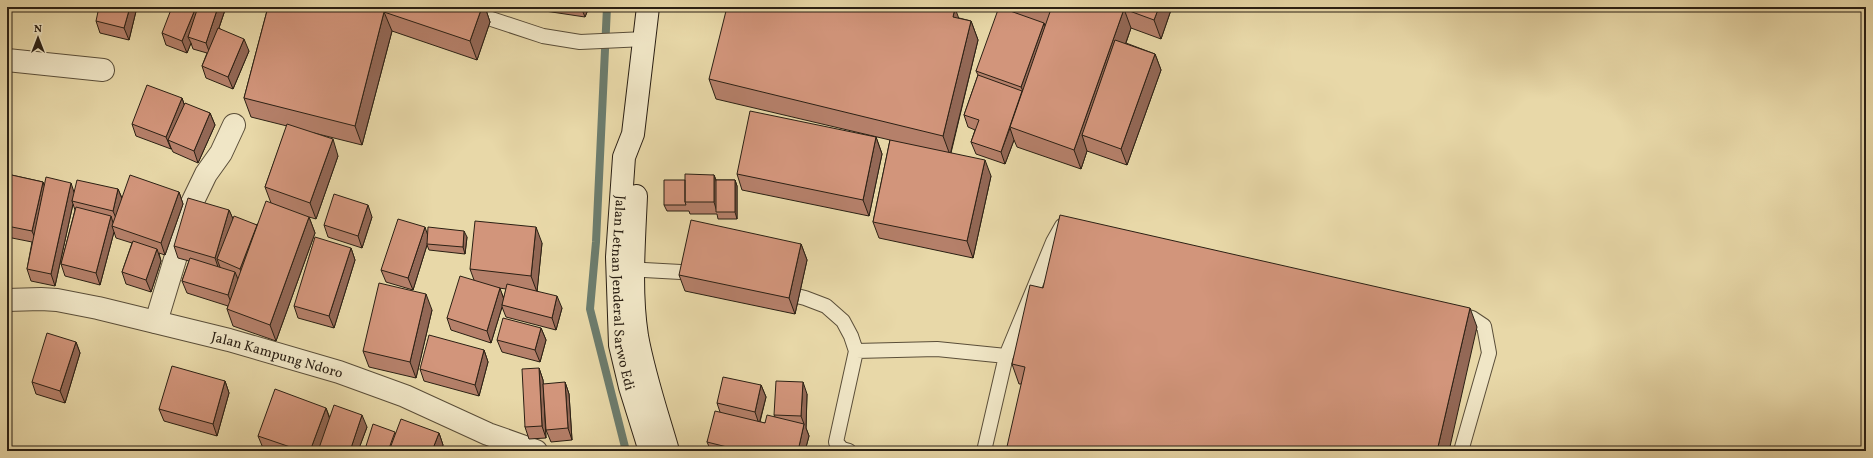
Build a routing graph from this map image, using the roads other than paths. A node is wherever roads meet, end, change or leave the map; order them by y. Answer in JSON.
{"nodes":[{"id":1,"x":648,"y":7,"type":"edge"},
{"id":2,"x":462,"y":9,"type":"edge"},
{"id":3,"x":636,"y":40,"type":"junction"},
{"id":4,"x":7,"y":60,"type":"edge"},
{"id":5,"x":103,"y":70,"type":"dead end"},
{"id":6,"x":234,"y":125,"type":"dead end"},
{"id":7,"x":1080,"y":226,"type":"edge"},
{"id":8,"x":626,"y":269,"type":"junction"},
{"id":9,"x":711,"y":276,"type":"edge"},
{"id":10,"x":769,"y":290,"type":"edge"},
{"id":11,"x":7,"y":300,"type":"edge"},
{"id":12,"x":1442,"y":310,"type":"edge"},
{"id":13,"x":156,"y":322,"type":"junction"},
{"id":14,"x":856,"y":351,"type":"junction"},
{"id":15,"x":1006,"y":356,"type":"junction"},
{"id":16,"x":652,"y":449,"type":"edge"},
{"id":17,"x":536,"y":451,"type":"edge"},
{"id":18,"x":849,"y":451,"type":"edge"},
{"id":19,"x":984,"y":451,"type":"edge"},
{"id":20,"x":1461,"y":451,"type":"edge"}],
"edges":[{"from":1,"to":3,"type":"street","name":"Jalan Letnan Jenderal Sarwo Edi"},
{"from":2,"to":3,"type":"lane"},
{"from":3,"to":8,"type":"street","name":"Jalan Letnan Jenderal Sarwo Edi"},
{"from":4,"to":5,"type":"street"},
{"from":6,"to":13,"type":"street"},
{"from":7,"to":15,"type":"lane"},
{"from":8,"to":9,"type":"lane"},
{"from":8,"to":16,"type":"street","name":"Jalan Letnan Jenderal Sarwo Edi"},
{"from":10,"to":14,"type":"lane"},
{"from":11,"to":13,"type":"street","name":"Jalan Kampung Ndoro"},
{"from":12,"to":20,"type":"lane"},
{"from":13,"to":17,"type":"street","name":"Jalan Kampung Ndoro"},
{"from":14,"to":15,"type":"lane"},
{"from":14,"to":18,"type":"lane"},
{"from":15,"to":19,"type":"lane"}]}
